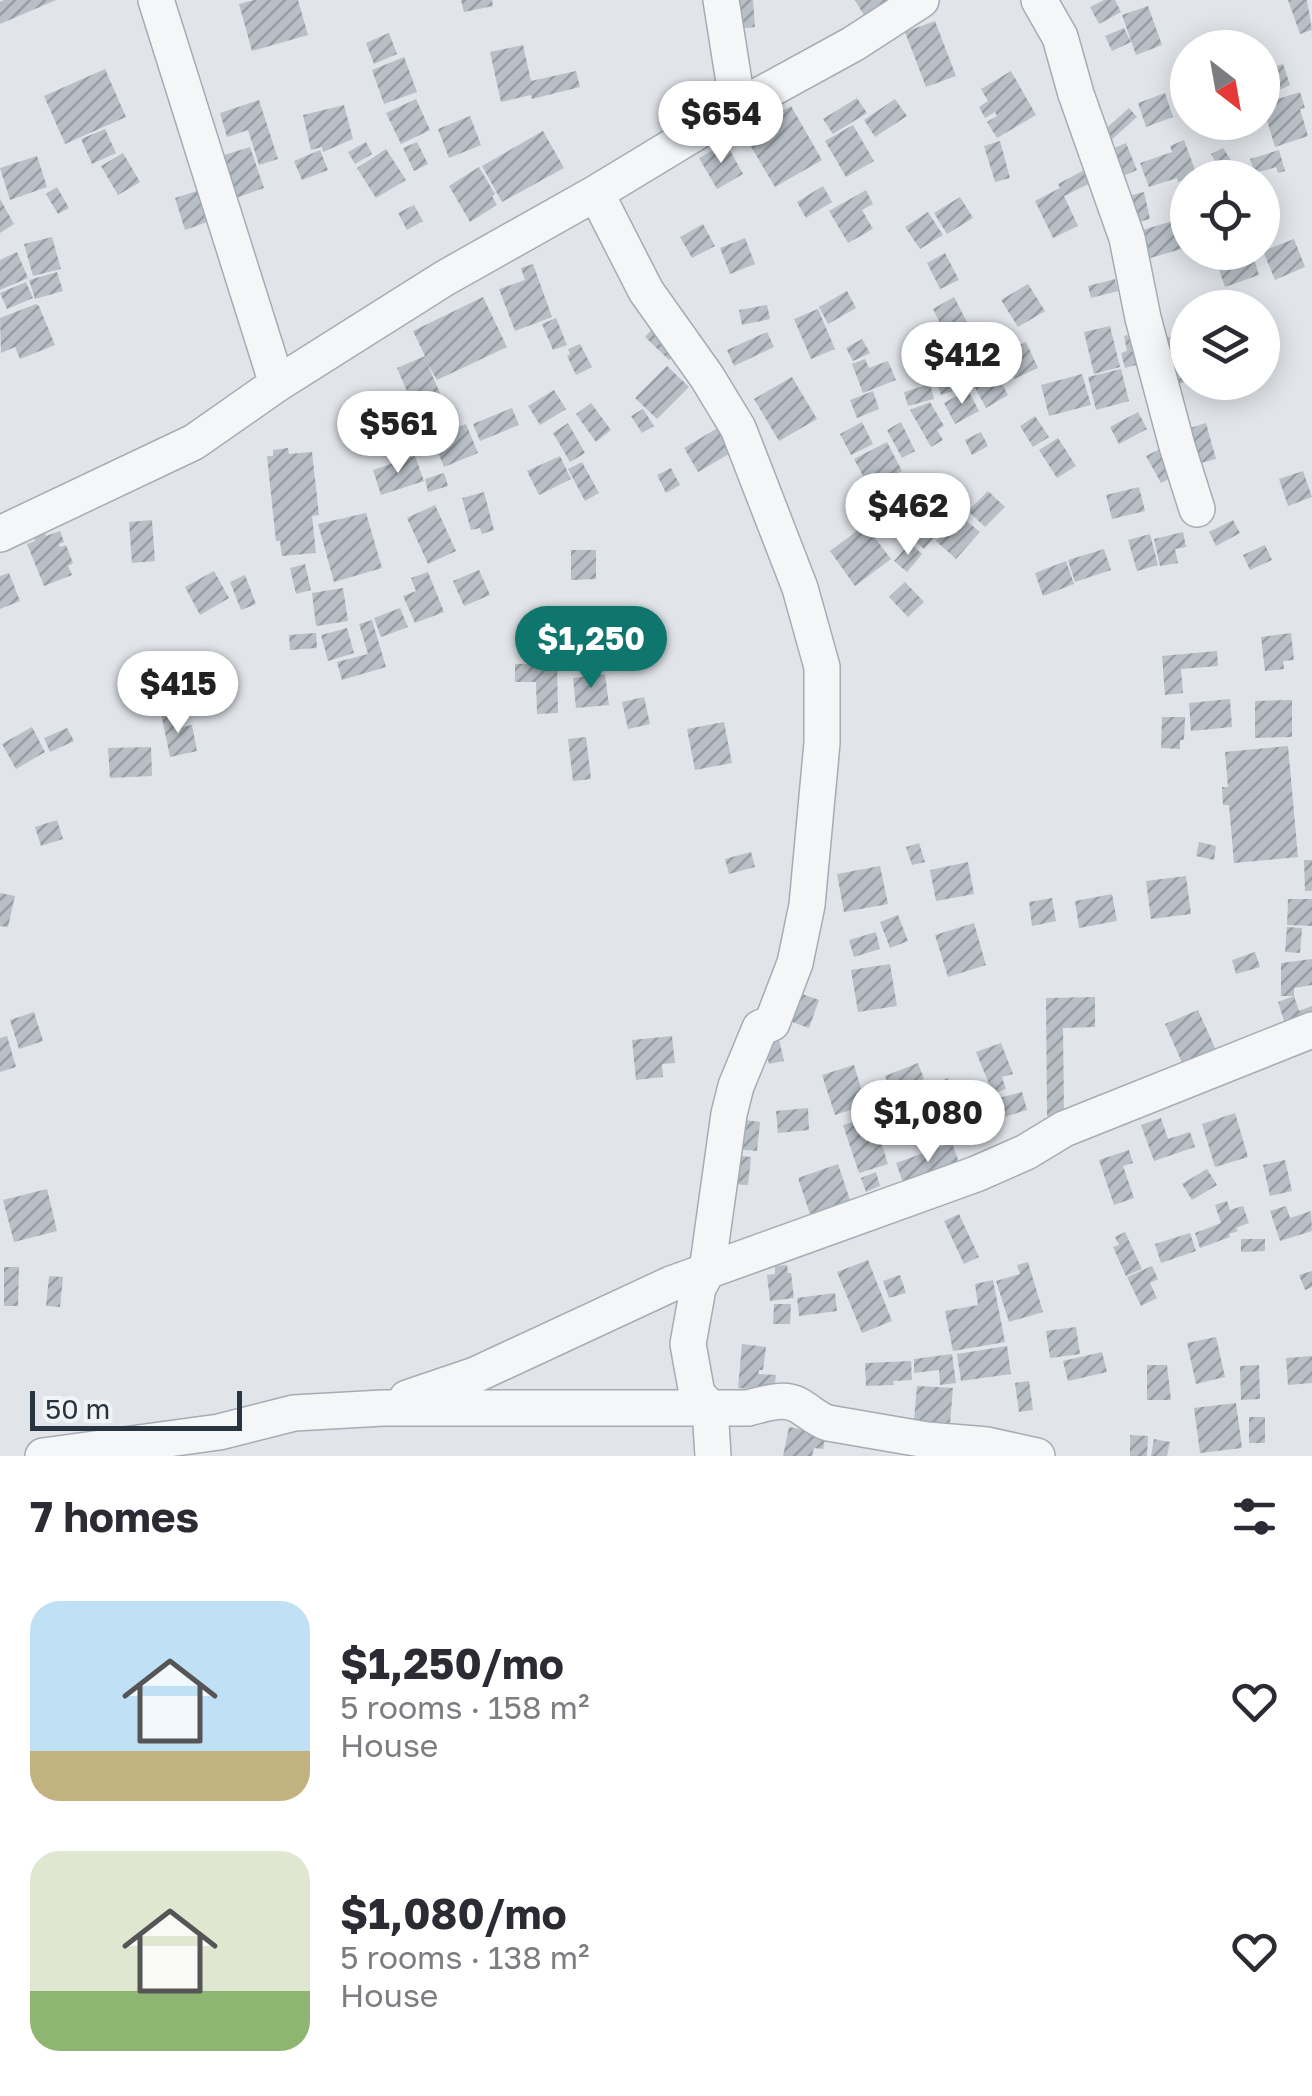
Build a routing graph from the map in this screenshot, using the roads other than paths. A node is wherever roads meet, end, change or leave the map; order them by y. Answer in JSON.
{"nodes":[{"id":1,"x":156,"y":0,"type":"edge"},
{"id":2,"x":721,"y":0,"type":"edge"},
{"id":3,"x":921,"y":0,"type":"edge"},
{"id":4,"x":1039,"y":0,"type":"edge"},
{"id":5,"x":738,"y":107,"type":"junction"},
{"id":6,"x":596,"y":193,"type":"junction"},
{"id":7,"x":278,"y":384,"type":"junction"},
{"id":8,"x":1197,"y":509,"type":"dead end"},
{"id":9,"x":3,"y":526,"type":"edge"},
{"id":10,"x":1312,"y":1030,"type":"edge"},
{"id":11,"x":707,"y":1271,"type":"junction"},
{"id":12,"x":383,"y":1408,"type":"junction"},
{"id":13,"x":710,"y":1408,"type":"junction"},
{"id":14,"x":43,"y":1456,"type":"edge"},
{"id":15,"x":714,"y":1456,"type":"edge"},
{"id":16,"x":1037,"y":1456,"type":"edge"}],
"edges":[{"from":1,"to":7,"type":"street"},
{"from":2,"to":5,"type":"street"},
{"from":3,"to":5,"type":"street"},
{"from":4,"to":8,"type":"street"},
{"from":5,"to":6,"type":"street"},
{"from":6,"to":7,"type":"street"},
{"from":6,"to":11,"type":"street"},
{"from":7,"to":9,"type":"street"},
{"from":10,"to":11,"type":"street"},
{"from":11,"to":12,"type":"street"},
{"from":11,"to":13,"type":"street"},
{"from":12,"to":13,"type":"street"},
{"from":12,"to":14,"type":"street"},
{"from":13,"to":15,"type":"street"},
{"from":13,"to":16,"type":"street"}]}
